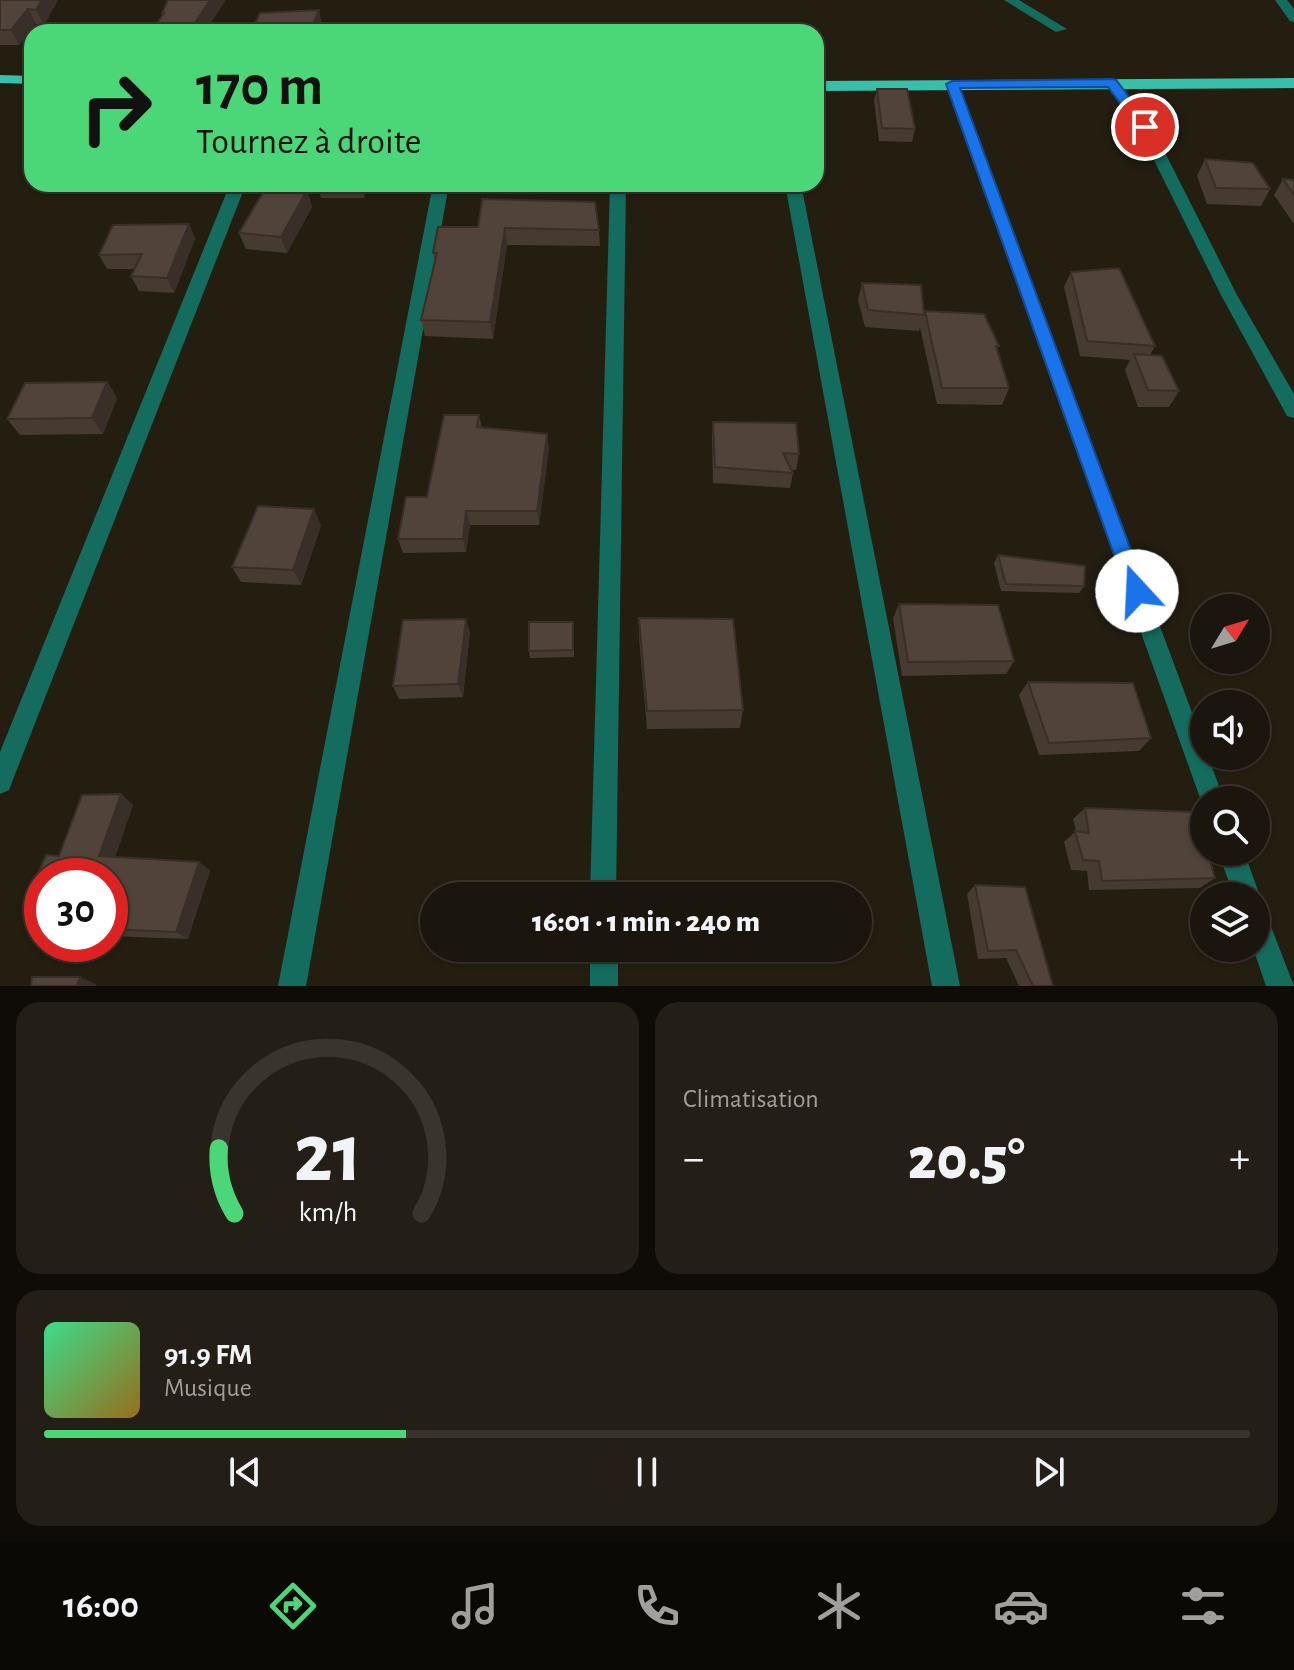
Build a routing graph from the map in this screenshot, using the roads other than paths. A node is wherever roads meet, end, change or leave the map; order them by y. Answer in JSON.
{"nodes":[{"id":1,"x":1010,"y":0,"type":"edge"},
{"id":2,"x":1281,"y":0,"type":"edge"},
{"id":3,"x":1294,"y":18,"type":"edge"},
{"id":4,"x":1061,"y":29,"type":"dead end"},
{"id":5,"x":0,"y":79,"type":"edge"},
{"id":6,"x":24,"y":80,"type":"edge"},
{"id":7,"x":1112,"y":83,"type":"junction"},
{"id":8,"x":1294,"y":83,"type":"edge"},
{"id":9,"x":952,"y":84,"type":"junction"},
{"id":10,"x":824,"y":86,"type":"edge"},
{"id":11,"x":235,"y":192,"type":"edge"},
{"id":12,"x":440,"y":192,"type":"edge"},
{"id":13,"x":618,"y":192,"type":"edge"},
{"id":14,"x":795,"y":192,"type":"edge"},
{"id":15,"x":1294,"y":411,"type":"edge"},
{"id":16,"x":0,"y":782,"type":"edge"},
{"id":17,"x":1207,"y":786,"type":"edge"},
{"id":18,"x":603,"y":882,"type":"edge"},
{"id":19,"x":1270,"y":958,"type":"edge"},
{"id":20,"x":604,"y":962,"type":"edge"},
{"id":21,"x":292,"y":986,"type":"edge"},
{"id":22,"x":604,"y":986,"type":"edge"},
{"id":23,"x":946,"y":986,"type":"edge"},
{"id":24,"x":1280,"y":986,"type":"edge"}],
"edges":[{"from":1,"to":4,"type":"street"},
{"from":2,"to":3,"type":"street"},
{"from":5,"to":6,"type":"highway"},
{"from":7,"to":8,"type":"highway"},
{"from":7,"to":9,"type":"highway"},
{"from":7,"to":15,"type":"street"},
{"from":9,"to":10,"type":"highway"},
{"from":9,"to":17,"type":"street"},
{"from":11,"to":16,"type":"street"},
{"from":12,"to":21,"type":"street"},
{"from":13,"to":18,"type":"street"},
{"from":14,"to":23,"type":"street"},
{"from":19,"to":24,"type":"street"},
{"from":20,"to":22,"type":"street"}]}
